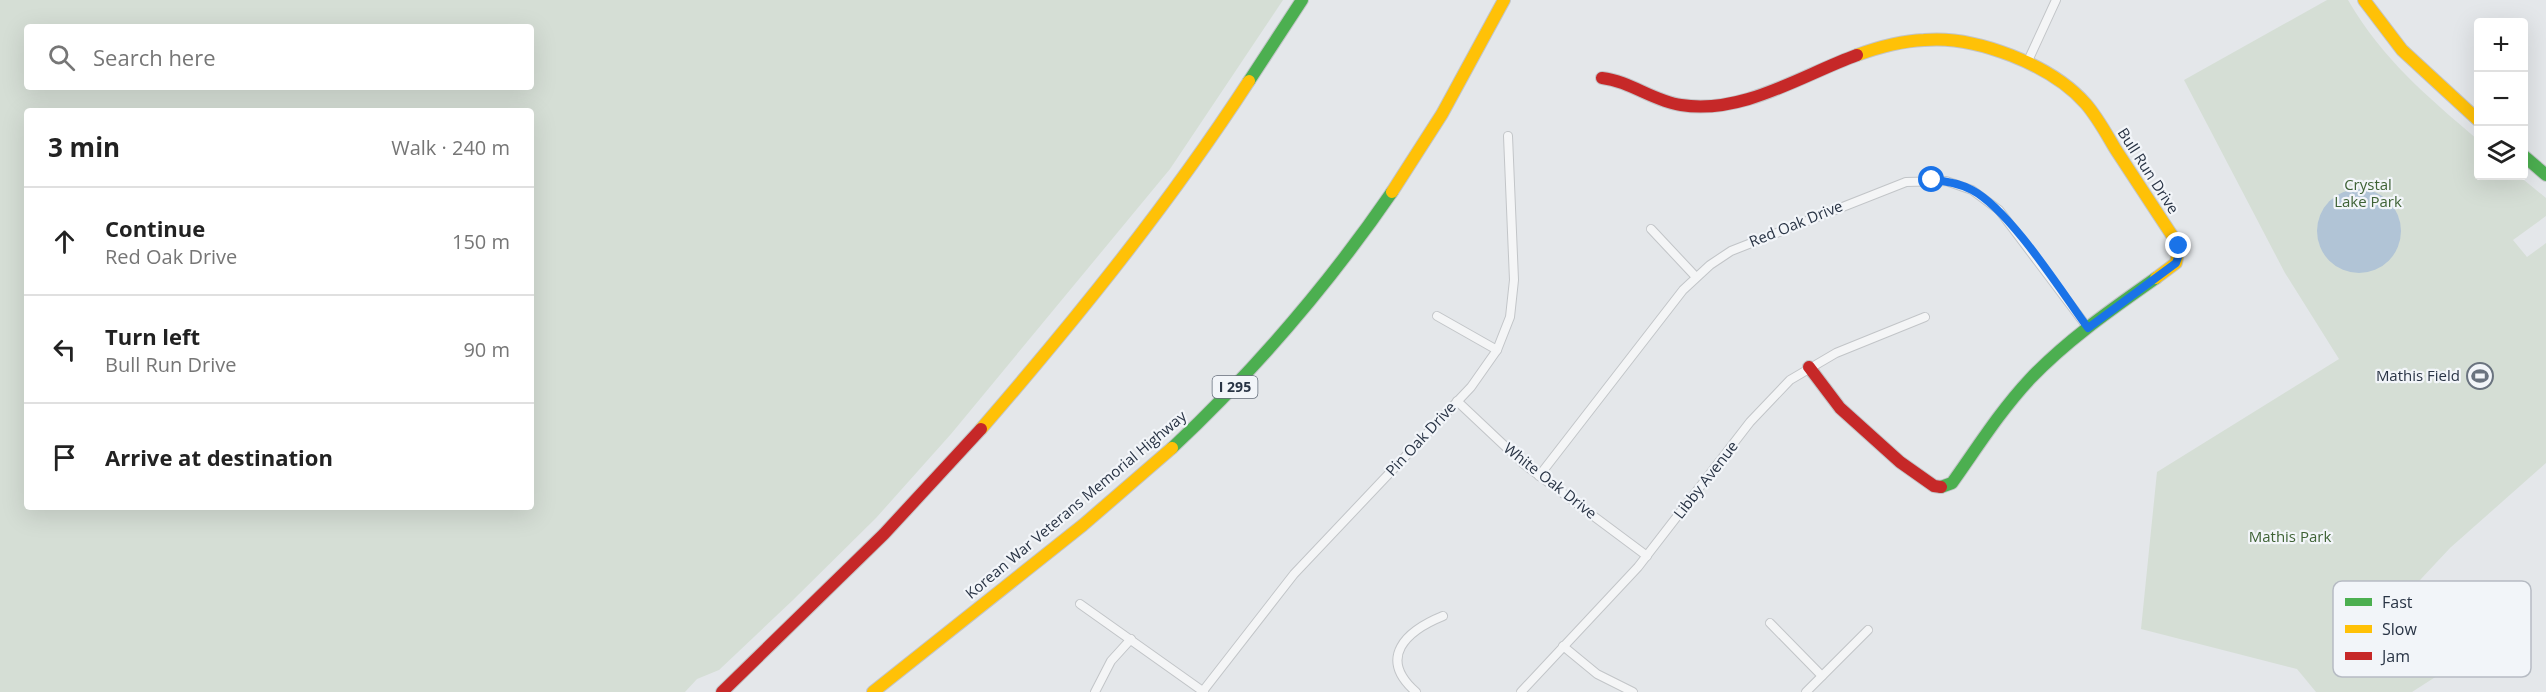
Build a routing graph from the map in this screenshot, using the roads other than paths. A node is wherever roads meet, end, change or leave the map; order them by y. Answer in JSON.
{"nodes":[{"id":1,"x":1302,"y":0,"type":"edge"},
{"id":2,"x":1504,"y":0,"type":"edge"},
{"id":3,"x":2056,"y":0,"type":"edge"},
{"id":4,"x":2364,"y":0,"type":"edge"},
{"id":5,"x":2027,"y":63,"type":"junction"},
{"id":6,"x":1602,"y":78,"type":"dead end"},
{"id":7,"x":2474,"y":117,"type":"edge"},
{"id":8,"x":1508,"y":136,"type":"dead end"},
{"id":9,"x":2528,"y":160,"type":"edge"},
{"id":10,"x":2546,"y":175,"type":"edge"},
{"id":11,"x":1651,"y":229,"type":"dead end"},
{"id":12,"x":1696,"y":277,"type":"junction"},
{"id":13,"x":1437,"y":316,"type":"dead end"},
{"id":14,"x":1925,"y":317,"type":"dead end"},
{"id":15,"x":2088,"y":328,"type":"junction"},
{"id":16,"x":1497,"y":350,"type":"junction"},
{"id":17,"x":1809,"y":367,"type":"junction"},
{"id":18,"x":1457,"y":401,"type":"junction"},
{"id":19,"x":1539,"y":476,"type":"junction"},
{"id":20,"x":1647,"y":556,"type":"junction"},
{"id":21,"x":1080,"y":604,"type":"dead end"},
{"id":22,"x":1443,"y":616,"type":"dead end"},
{"id":23,"x":1770,"y":623,"type":"dead end"},
{"id":24,"x":1868,"y":630,"type":"dead end"},
{"id":25,"x":1131,"y":639,"type":"junction"},
{"id":26,"x":1563,"y":646,"type":"junction"},
{"id":27,"x":1822,"y":676,"type":"junction"},
{"id":28,"x":722,"y":692,"type":"edge"},
{"id":29,"x":873,"y":692,"type":"edge"},
{"id":30,"x":1095,"y":692,"type":"edge"},
{"id":31,"x":1204,"y":692,"type":"edge"},
{"id":32,"x":1416,"y":692,"type":"edge"},
{"id":33,"x":1521,"y":692,"type":"edge"},
{"id":34,"x":1633,"y":692,"type":"edge"},
{"id":35,"x":1806,"y":692,"type":"edge"}],
"edges":[{"from":1,"to":28,"type":"main road"},
{"from":2,"to":29,"type":"main road","name":"Korean War Veterans Memorial Highway","number":"I 295"},
{"from":3,"to":5,"type":"street"},
{"from":4,"to":7,"type":"main road"},
{"from":5,"to":6,"type":"main road","name":"Bull Run Drive"},
{"from":5,"to":15,"type":"main road","name":"Bull Run Drive"},
{"from":8,"to":16,"type":"street","name":"Pin Oak Drive"},
{"from":9,"to":10,"type":"main road"},
{"from":11,"to":12,"type":"street"},
{"from":12,"to":15,"type":"street","name":"Red Oak Drive"},
{"from":12,"to":19,"type":"street","name":"Red Oak Drive"},
{"from":13,"to":16,"type":"street"},
{"from":14,"to":17,"type":"street","name":"Libby Avenue"},
{"from":15,"to":17,"type":"main road","name":"Bull Run Drive"},
{"from":16,"to":18,"type":"street","name":"Pin Oak Drive"},
{"from":17,"to":20,"type":"street","name":"Libby Avenue"},
{"from":18,"to":19,"type":"street","name":"White Oak Drive"},
{"from":18,"to":31,"type":"street","name":"Pin Oak Drive"},
{"from":19,"to":20,"type":"street","name":"White Oak Drive"},
{"from":20,"to":26,"type":"street","name":"Libby Avenue"},
{"from":21,"to":25,"type":"street"},
{"from":22,"to":32,"type":"street"},
{"from":23,"to":27,"type":"street"},
{"from":24,"to":27,"type":"street"},
{"from":25,"to":30,"type":"street"},
{"from":25,"to":31,"type":"street"},
{"from":26,"to":33,"type":"street","name":"Libby Avenue"},
{"from":26,"to":34,"type":"street"},
{"from":27,"to":35,"type":"street"}]}
